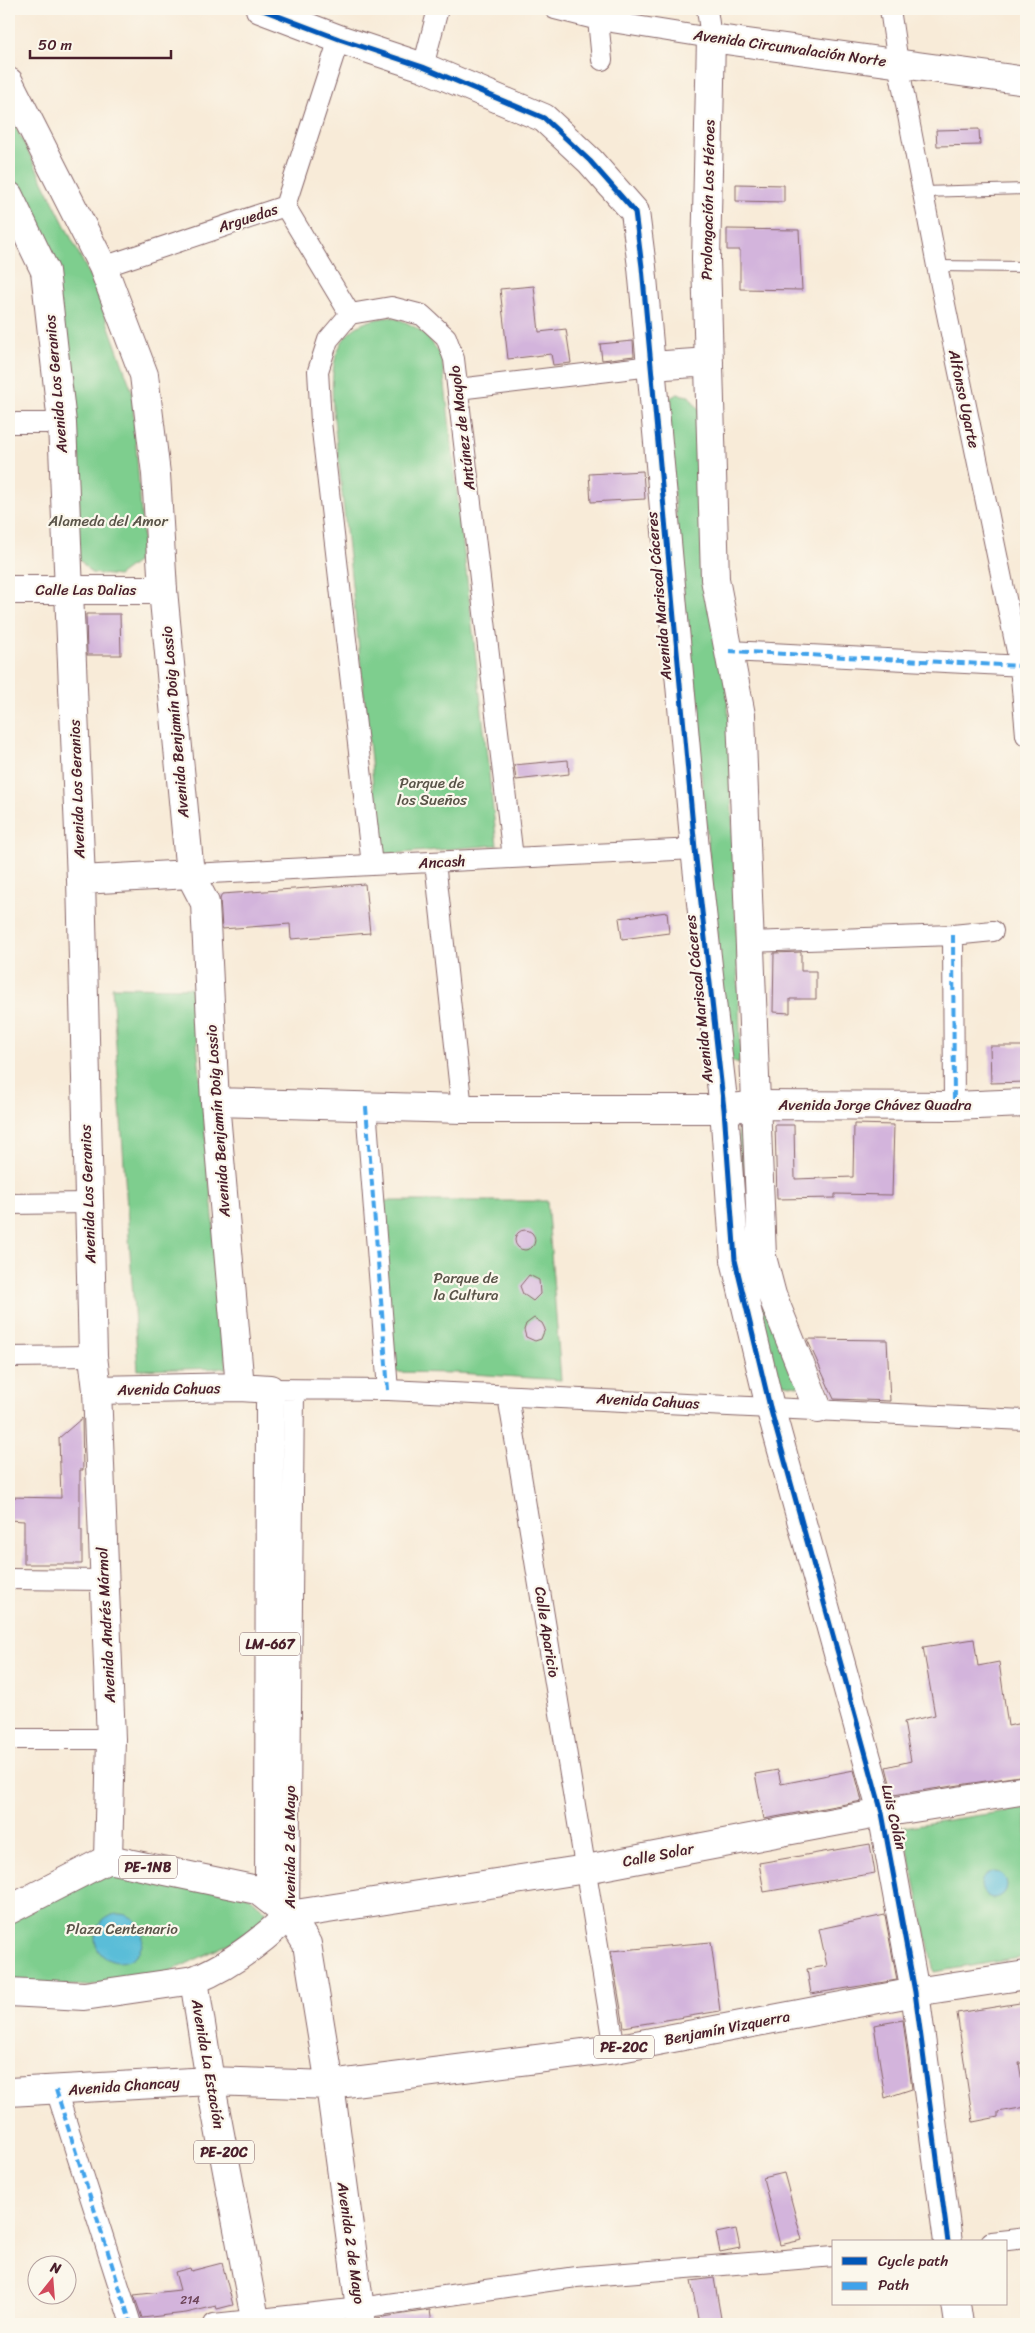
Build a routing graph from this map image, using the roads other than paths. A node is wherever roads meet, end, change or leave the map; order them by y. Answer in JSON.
{"nodes":[{"id":1,"x":260,"y":9,"type":"edge"},
{"id":2,"x":438,"y":9,"type":"edge"},
{"id":3,"x":555,"y":9,"type":"edge"},
{"id":4,"x":706,"y":9,"type":"edge"},
{"id":5,"x":890,"y":9,"type":"edge"},
{"id":6,"x":598,"y":14,"type":"edge"},
{"id":7,"x":711,"y":38,"type":"junction"},
{"id":8,"x":339,"y":39,"type":"junction"},
{"id":9,"x":602,"y":60,"type":"dead end"},
{"id":10,"x":898,"y":63,"type":"junction"},
{"id":11,"x":423,"y":66,"type":"junction"},
{"id":12,"x":1026,"y":81,"type":"edge"},
{"id":13,"x":9,"y":82,"type":"edge"},
{"id":14,"x":1026,"y":189,"type":"edge"},
{"id":15,"x":924,"y":192,"type":"junction"},
{"id":16,"x":9,"y":196,"type":"edge"},
{"id":17,"x":285,"y":206,"type":"junction"},
{"id":18,"x":103,"y":266,"type":"junction"},
{"id":19,"x":937,"y":266,"type":"junction"},
{"id":20,"x":1026,"y":266,"type":"edge"},
{"id":21,"x":350,"y":314,"type":"junction"},
{"id":22,"x":708,"y":362,"type":"junction"},
{"id":23,"x":651,"y":366,"type":"junction"},
{"id":24,"x":458,"y":389,"type":"junction"},
{"id":25,"x":9,"y":423,"type":"edge"},
{"id":26,"x":62,"y":423,"type":"junction"},
{"id":27,"x":9,"y":590,"type":"edge"},
{"id":28,"x":69,"y":590,"type":"junction"},
{"id":29,"x":163,"y":590,"type":"junction"},
{"id":30,"x":729,"y":651,"type":"junction"},
{"id":31,"x":1023,"y":666,"type":"edge"},
{"id":32,"x":1026,"y":735,"type":"edge"},
{"id":33,"x":695,"y":849,"type":"junction"},
{"id":34,"x":513,"y":858,"type":"junction"},
{"id":35,"x":435,"y":862,"type":"junction"},
{"id":36,"x":372,"y":865,"type":"junction"},
{"id":37,"x":190,"y":874,"type":"junction"},
{"id":38,"x":81,"y":880,"type":"junction"},
{"id":39,"x":993,"y":931,"type":"dead end"},
{"id":40,"x":953,"y":935,"type":"junction"},
{"id":41,"x":750,"y":942,"type":"junction"},
{"id":42,"x":215,"y":1102,"type":"junction"},
{"id":43,"x":1026,"y":1103,"type":"edge"},
{"id":44,"x":758,"y":1105,"type":"junction"},
{"id":45,"x":954,"y":1106,"type":"junction"},
{"id":46,"x":366,"y":1107,"type":"junction"},
{"id":47,"x":462,"y":1109,"type":"junction"},
{"id":48,"x":724,"y":1109,"type":"junction"},
{"id":49,"x":88,"y":1203,"type":"junction"},
{"id":50,"x":9,"y":1204,"type":"edge"},
{"id":51,"x":93,"y":1356,"type":"junction"},
{"id":52,"x":9,"y":1357,"type":"edge"},
{"id":53,"x":240,"y":1387,"type":"junction"},
{"id":54,"x":282,"y":1389,"type":"junction"},
{"id":55,"x":97,"y":1390,"type":"junction"},
{"id":56,"x":388,"y":1390,"type":"junction"},
{"id":57,"x":508,"y":1396,"type":"junction"},
{"id":58,"x":770,"y":1407,"type":"junction"},
{"id":59,"x":818,"y":1409,"type":"junction"},
{"id":60,"x":1026,"y":1420,"type":"edge"},
{"id":61,"x":9,"y":1579,"type":"edge"},
{"id":62,"x":103,"y":1580,"type":"junction"},
{"id":63,"x":9,"y":1739,"type":"edge"},
{"id":64,"x":111,"y":1739,"type":"junction"},
{"id":65,"x":1026,"y":1790,"type":"edge"},
{"id":66,"x":882,"y":1813,"type":"junction"},
{"id":67,"x":108,"y":1858,"type":"junction"},
{"id":68,"x":586,"y":1869,"type":"junction"},
{"id":69,"x":279,"y":1907,"type":"junction"},
{"id":70,"x":9,"y":1910,"type":"edge"},
{"id":71,"x":1026,"y":1975,"type":"edge"},
{"id":72,"x":194,"y":1980,"type":"junction"},
{"id":73,"x":9,"y":1992,"type":"edge"},
{"id":74,"x":915,"y":1992,"type":"junction"},
{"id":75,"x":614,"y":2048,"type":"junction"},
{"id":76,"x":210,"y":2081,"type":"junction"},
{"id":77,"x":330,"y":2085,"type":"junction"},
{"id":78,"x":56,"y":2090,"type":"junction"},
{"id":79,"x":9,"y":2092,"type":"edge"},
{"id":80,"x":1026,"y":2238,"type":"edge"},
{"id":81,"x":948,"y":2240,"type":"edge"},
{"id":82,"x":1008,"y":2240,"type":"edge"},
{"id":83,"x":832,"y":2256,"type":"edge"},
{"id":84,"x":956,"y":2306,"type":"edge"},
{"id":85,"x":361,"y":2316,"type":"edge"},
{"id":86,"x":256,"y":2321,"type":"edge"},
{"id":87,"x":131,"y":2324,"type":"edge"},
{"id":88,"x":214,"y":2324,"type":"edge"},
{"id":89,"x":959,"y":2324,"type":"edge"}],
"edges":[{"from":1,"to":8,"type":"main road","name":"Avenida Mariscal Cáceres"},
{"from":2,"to":11,"type":"street"},
{"from":3,"to":6,"type":"street","name":"Avenida Circunvalación Norte"},
{"from":4,"to":7,"type":"street"},
{"from":5,"to":10,"type":"street","name":"Alfonso Ugarte"},
{"from":6,"to":7,"type":"street","name":"Avenida Circunvalación Norte"},
{"from":6,"to":9,"type":"street"},
{"from":7,"to":10,"type":"main road","name":"Avenida Circunvalación Norte"},
{"from":7,"to":22,"type":"main road","name":"Prolongación Los Héroes"},
{"from":8,"to":11,"type":"main road","name":"Avenida Mariscal Cáceres"},
{"from":8,"to":17,"type":"street","name":"Arguedas"},
{"from":10,"to":12,"type":"main road","name":"Avenida Circunvalación Norte"},
{"from":10,"to":15,"type":"street","name":"Alfonso Ugarte"},
{"from":11,"to":23,"type":"main road","name":"Avenida Mariscal Cáceres"},
{"from":13,"to":18,"type":"main road","name":"Avenida Benjamín Doig Lossio"},
{"from":14,"to":15,"type":"lane"},
{"from":15,"to":19,"type":"street","name":"Alfonso Ugarte"},
{"from":16,"to":26,"type":"main road","name":"Avenida Los Geranios"},
{"from":17,"to":18,"type":"street","name":"Arguedas"},
{"from":17,"to":21,"type":"street"},
{"from":18,"to":29,"type":"main road","name":"Avenida Benjamín Doig Lossio"},
{"from":19,"to":20,"type":"lane"},
{"from":19,"to":31,"type":"street","name":"Alfonso Ugarte"},
{"from":21,"to":24,"type":"street","name":"Antúnez de Mayolo"},
{"from":21,"to":36,"type":"street"},
{"from":22,"to":23,"type":"main road"},
{"from":22,"to":30,"type":"main road","name":"Prolongación Los Héroes"},
{"from":23,"to":24,"type":"street"},
{"from":23,"to":33,"type":"main road","name":"Avenida Mariscal Cáceres"},
{"from":24,"to":34,"type":"street","name":"Antúnez de Mayolo"},
{"from":25,"to":26,"type":"street"},
{"from":26,"to":28,"type":"main road","name":"Avenida Los Geranios"},
{"from":27,"to":28,"type":"main road","name":"Calle Las Dalias"},
{"from":28,"to":29,"type":"main road","name":"Calle Las Dalias"},
{"from":28,"to":38,"type":"main road","name":"Avenida Los Geranios"},
{"from":29,"to":37,"type":"main road","name":"Avenida Benjamín Doig Lossio"},
{"from":30,"to":31,"type":"street"},
{"from":30,"to":41,"type":"main road","name":"Prolongación Los Héroes"},
{"from":31,"to":32,"type":"street","name":"Alfonso Ugarte"},
{"from":33,"to":34,"type":"street","name":"Ancash"},
{"from":33,"to":48,"type":"main road","name":"Avenida Mariscal Cáceres"},
{"from":34,"to":35,"type":"street","name":"Ancash"},
{"from":35,"to":36,"type":"street","name":"Ancash"},
{"from":35,"to":47,"type":"street"},
{"from":36,"to":37,"type":"street","name":"Ancash"},
{"from":37,"to":38,"type":"main road"},
{"from":37,"to":42,"type":"main road","name":"Avenida Benjamín Doig Lossio"},
{"from":38,"to":49,"type":"main road","name":"Avenida Los Geranios"},
{"from":39,"to":40,"type":"street"},
{"from":40,"to":41,"type":"street"},
{"from":40,"to":45,"type":"street"},
{"from":41,"to":44,"type":"main road","name":"Prolongación Los Héroes"},
{"from":42,"to":46,"type":"main road","name":"Avenida Jorge Chávez Quadra"},
{"from":42,"to":53,"type":"main road","name":"Avenida Benjamín Doig Lossio"},
{"from":43,"to":45,"type":"main road","name":"Avenida Jorge Chávez Quadra"},
{"from":44,"to":45,"type":"main road","name":"Avenida Jorge Chávez Quadra"},
{"from":44,"to":48,"type":"main road","name":"Avenida Jorge Chávez Quadra"},
{"from":44,"to":59,"type":"main road","name":"Prolongación Los Héroes"},
{"from":46,"to":47,"type":"main road","name":"Avenida Jorge Chávez Quadra"},
{"from":46,"to":56,"type":"street"},
{"from":47,"to":48,"type":"main road","name":"Avenida Jorge Chávez Quadra"},
{"from":48,"to":58,"type":"main road","name":"Avenida Mariscal Cáceres"},
{"from":49,"to":50,"type":"street"},
{"from":49,"to":51,"type":"main road","name":"Avenida Los Geranios"},
{"from":51,"to":52,"type":"street"},
{"from":51,"to":55,"type":"main road","name":"Avenida Los Geranios"},
{"from":53,"to":54,"type":"main road","name":"Avenida Cahuas"},
{"from":53,"to":55,"type":"main road","name":"Avenida Cahuas"},
{"from":54,"to":56,"type":"street","name":"Avenida Cahuas"},
{"from":54,"to":69,"type":"main road","name":"Avenida 2 de Mayo","number":"LM-667"},
{"from":55,"to":62,"type":"main road","name":"Avenida Andrés Mármol"},
{"from":56,"to":57,"type":"street","name":"Avenida Cahuas"},
{"from":57,"to":58,"type":"street","name":"Avenida Cahuas"},
{"from":57,"to":68,"type":"street","name":"Calle Aparicio"},
{"from":58,"to":59,"type":"street","name":"Avenida Cahuas"},
{"from":58,"to":66,"type":"main road","name":"Luis Colán"},
{"from":59,"to":60,"type":"street","name":"Avenida Cahuas"},
{"from":61,"to":62,"type":"street"},
{"from":62,"to":64,"type":"main road","name":"Avenida Andrés Mármol"},
{"from":63,"to":64,"type":"street"},
{"from":64,"to":67,"type":"main road","name":"Avenida Andrés Mármol"},
{"from":65,"to":66,"type":"main road","name":"Calle Solar"},
{"from":66,"to":68,"type":"main road","name":"Calle Solar"},
{"from":66,"to":74,"type":"main road","name":"Luis Colán"},
{"from":67,"to":69,"type":"main road","number":"PE-1NB"},
{"from":67,"to":70,"type":"main road","number":"PE-1NB"},
{"from":68,"to":69,"type":"main road","name":"Calle Solar"},
{"from":68,"to":75,"type":"street","name":"Calle Aparicio"},
{"from":69,"to":72,"type":"main road"},
{"from":69,"to":77,"type":"main road","name":"Avenida 2 de Mayo"},
{"from":71,"to":74,"type":"main road","number":"PE-20C"},
{"from":72,"to":73,"type":"main road"},
{"from":72,"to":76,"type":"main road","name":"Avenida La Estación","number":"PE-20C"},
{"from":74,"to":75,"type":"main road","name":"Benjamín Vizquerra","number":"PE-20C"},
{"from":74,"to":81,"type":"main road","name":"Luis Colán"},
{"from":75,"to":77,"type":"main road","name":"Benjamín Vizquerra","number":"PE-20C"},
{"from":76,"to":77,"type":"main road","name":"Avenida Chancay"},
{"from":76,"to":78,"type":"main road","name":"Avenida Chancay"},
{"from":76,"to":86,"type":"main road","name":"Avenida La Estación","number":"PE-20C"},
{"from":77,"to":85,"type":"main road","name":"Avenida 2 de Mayo"},
{"from":78,"to":79,"type":"main road","name":"Avenida Chancay"},
{"from":78,"to":87,"type":"street"},
{"from":80,"to":82,"type":"street"},
{"from":83,"to":85,"type":"street"},
{"from":84,"to":89,"type":"main road"},
{"from":85,"to":86,"type":"street"},
{"from":86,"to":88,"type":"street"}]}
